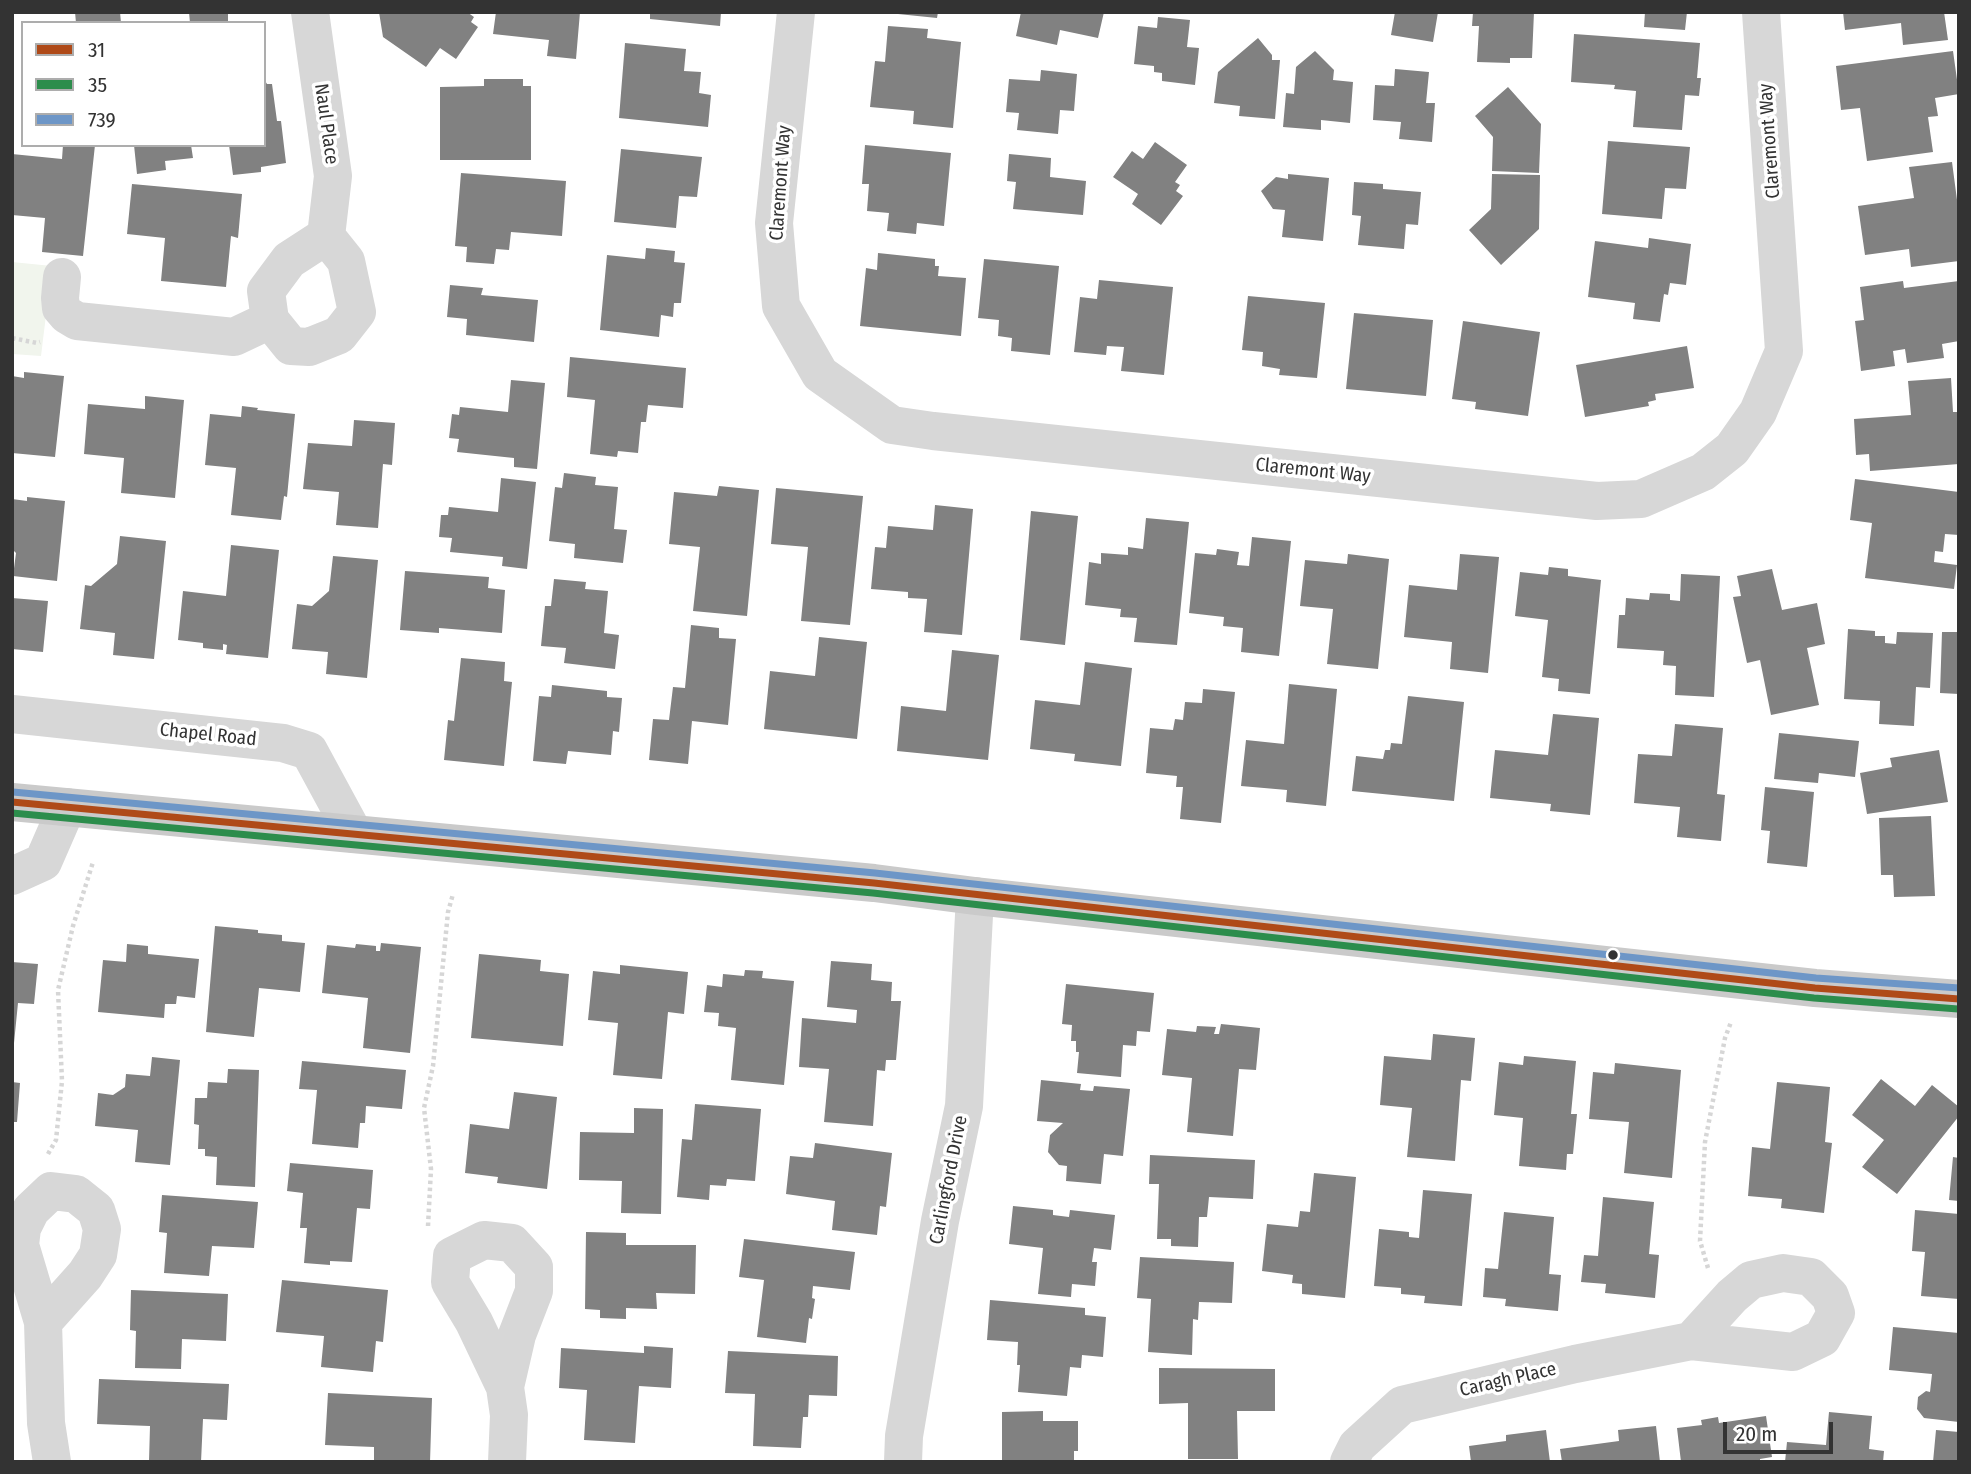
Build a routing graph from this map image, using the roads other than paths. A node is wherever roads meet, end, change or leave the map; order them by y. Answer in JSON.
{"nodes":[{"id":1,"x":310,"y":12,"type":"edge"},
{"id":2,"x":796,"y":12,"type":"edge"},
{"id":3,"x":1761,"y":12,"type":"edge"},
{"id":4,"x":326,"y":236,"type":"junction"},
{"id":5,"x":62,"y":277,"type":"dead end"},
{"id":6,"x":270,"y":320,"type":"junction"},
{"id":7,"x":12,"y":715,"type":"edge"},
{"id":8,"x":12,"y":802,"type":"edge"},
{"id":9,"x":67,"y":807,"type":"junction"},
{"id":10,"x":354,"y":834,"type":"junction"},
{"id":11,"x":12,"y":876,"type":"edge"},
{"id":12,"x":975,"y":896,"type":"junction"},
{"id":13,"x":1959,"y":987,"type":"edge"},
{"id":14,"x":1919,"y":995,"type":"junction"},
{"id":15,"x":1959,"y":999,"type":"edge"},
{"id":16,"x":1959,"y":1004,"type":"edge"},
{"id":17,"x":43,"y":1322,"type":"dead end"},
{"id":18,"x":1691,"y":1341,"type":"dead end"},
{"id":19,"x":505,"y":1387,"type":"dead end"},
{"id":20,"x":52,"y":1462,"type":"edge"},
{"id":21,"x":507,"y":1462,"type":"edge"},
{"id":22,"x":903,"y":1462,"type":"edge"},
{"id":23,"x":1349,"y":1462,"type":"edge"}],
"edges":[{"from":1,"to":4,"type":"street","name":"Naul Place"},
{"from":2,"to":3,"type":"street","name":"Claremont Way"},
{"from":4,"to":6,"type":"street"},
{"from":4,"to":6,"type":"street"},
{"from":5,"to":6,"type":"street"},
{"from":7,"to":10,"type":"street","name":"Chapel Road"},
{"from":8,"to":9,"type":"main road"},
{"from":9,"to":10,"type":"main road"},
{"from":9,"to":11,"type":"street"},
{"from":10,"to":12,"type":"main road"},
{"from":12,"to":14,"type":"main road"},
{"from":12,"to":22,"type":"street","name":"Carlingford Drive"},
{"from":13,"to":14,"type":"main road"},
{"from":14,"to":15,"type":"main road"},
{"from":14,"to":16,"type":"main road"},
{"from":17,"to":20,"type":"street"},
{"from":18,"to":23,"type":"street","name":"Caragh Place"},
{"from":19,"to":21,"type":"street"}]}
